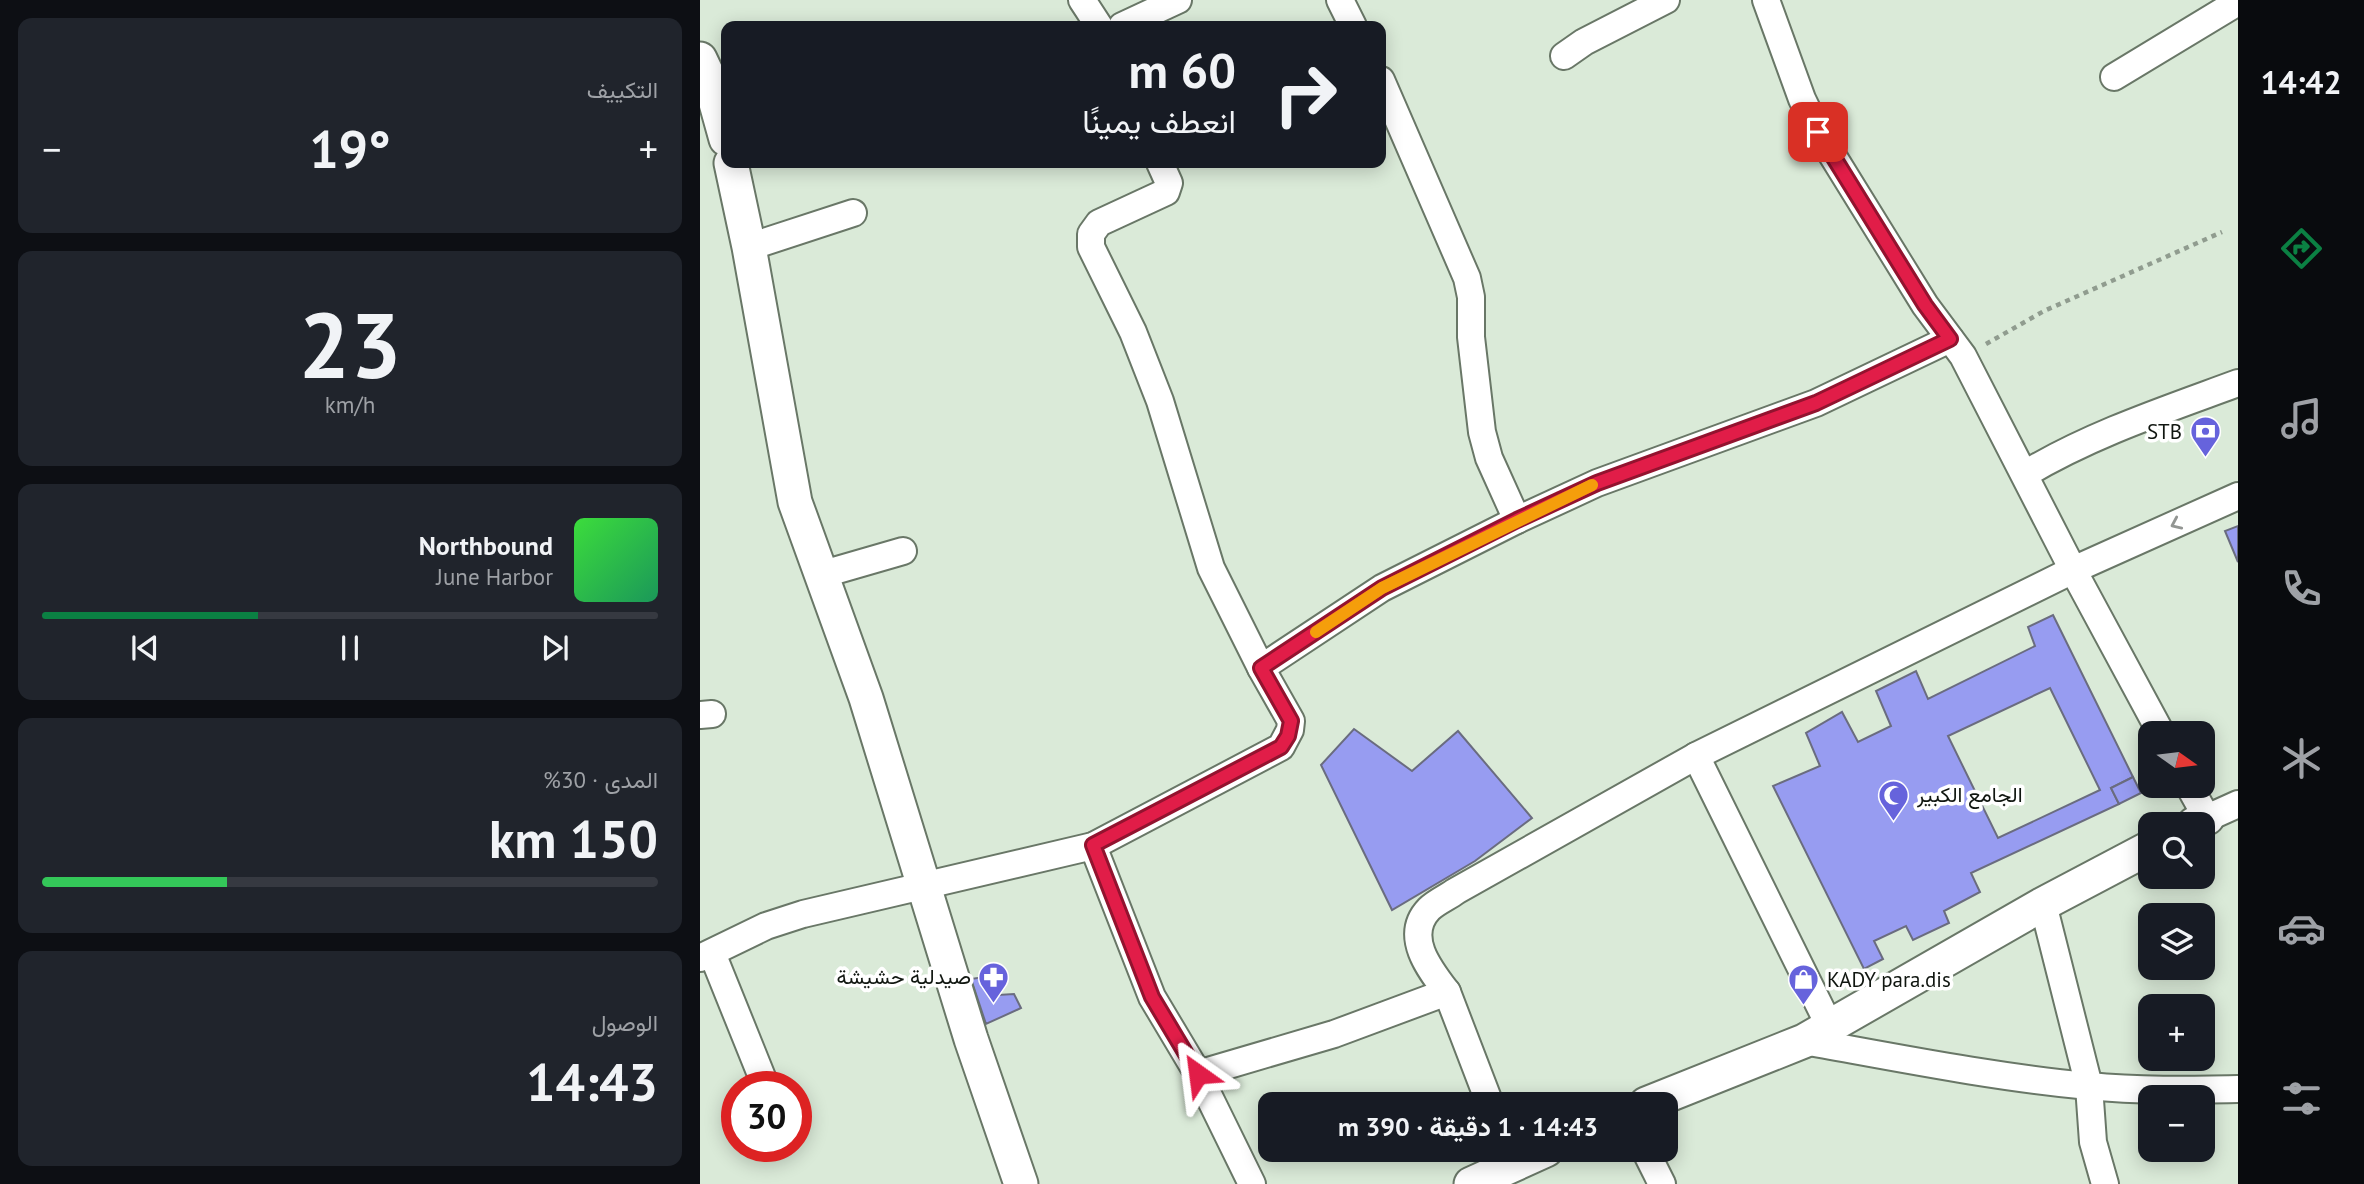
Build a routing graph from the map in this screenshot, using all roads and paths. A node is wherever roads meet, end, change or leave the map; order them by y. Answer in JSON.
{"nodes":[{"id":1,"x":1082,"y":0,"type":"edge"},
{"id":2,"x":1178,"y":0,"type":"edge"},
{"id":3,"x":1340,"y":0,"type":"edge"},
{"id":4,"x":1665,"y":0,"type":"edge"},
{"id":5,"x":1766,"y":0,"type":"edge"},
{"id":6,"x":2238,"y":2,"type":"edge"},
{"id":7,"x":1096,"y":21,"type":"edge"},
{"id":8,"x":1133,"y":21,"type":"edge"},
{"id":9,"x":1350,"y":21,"type":"edge"},
{"id":10,"x":1564,"y":56,"type":"dead end"},
{"id":11,"x":712,"y":69,"type":"edge"},
{"id":12,"x":2114,"y":77,"type":"dead end"},
{"id":13,"x":1386,"y":92,"type":"edge"},
{"id":14,"x":721,"y":114,"type":"edge"},
{"id":15,"x":732,"y":168,"type":"edge"},
{"id":16,"x":1162,"y":168,"type":"edge"},
{"id":17,"x":853,"y":213,"type":"dead end"},
{"id":18,"x":2222,"y":232,"type":"dead end"},
{"id":19,"x":749,"y":247,"type":"junction"},
{"id":20,"x":1957,"y":348,"type":"junction"},
{"id":21,"x":2238,"y":383,"type":"edge"},
{"id":22,"x":2025,"y":474,"type":"junction"},
{"id":23,"x":2238,"y":496,"type":"edge"},
{"id":24,"x":1517,"y":520,"type":"junction"},
{"id":25,"x":903,"y":551,"type":"dead end"},
{"id":26,"x":2073,"y":570,"type":"junction"},
{"id":27,"x":820,"y":575,"type":"junction"},
{"id":28,"x":1261,"y":668,"type":"junction"},
{"id":29,"x":2155,"y":721,"type":"edge"},
{"id":30,"x":1696,"y":756,"type":"junction"},
{"id":31,"x":2238,"y":804,"type":"edge"},
{"id":32,"x":2215,"y":814,"type":"edge"},
{"id":33,"x":1093,"y":845,"type":"junction"},
{"id":34,"x":2138,"y":854,"type":"edge"},
{"id":35,"x":925,"y":884,"type":"junction"},
{"id":36,"x":2043,"y":904,"type":"junction"},
{"id":37,"x":706,"y":955,"type":"edge"},
{"id":38,"x":1447,"y":992,"type":"junction"},
{"id":39,"x":1817,"y":1034,"type":"junction"},
{"id":40,"x":759,"y":1071,"type":"edge"},
{"id":41,"x":1198,"y":1074,"type":"junction"},
{"id":42,"x":2089,"y":1086,"type":"junction"},
{"id":43,"x":2238,"y":1089,"type":"edge"},
{"id":44,"x":1485,"y":1092,"type":"edge"},
{"id":45,"x":1675,"y":1092,"type":"edge"},
{"id":46,"x":1651,"y":1162,"type":"edge"},
{"id":47,"x":1508,"y":1167,"type":"edge"},
{"id":48,"x":1021,"y":1184,"type":"edge"},
{"id":49,"x":1252,"y":1184,"type":"edge"},
{"id":50,"x":1471,"y":1184,"type":"edge"},
{"id":51,"x":1662,"y":1184,"type":"edge"},
{"id":52,"x":2105,"y":1184,"type":"edge"}],
"edges":[{"from":1,"to":7,"type":"street"},
{"from":2,"to":8,"type":"street"},
{"from":3,"to":9,"type":"street"},
{"from":4,"to":10,"type":"street"},
{"from":5,"to":20,"type":"street"},
{"from":6,"to":12,"type":"street"},
{"from":11,"to":14,"type":"street"},
{"from":13,"to":24,"type":"street"},
{"from":15,"to":19,"type":"street"},
{"from":16,"to":28,"type":"street"},
{"from":17,"to":19,"type":"street"},
{"from":18,"to":20,"type":"path"},
{"from":19,"to":27,"type":"street"},
{"from":20,"to":22,"type":"street"},
{"from":20,"to":24,"type":"street"},
{"from":21,"to":22,"type":"street"},
{"from":22,"to":26,"type":"street"},
{"from":23,"to":26,"type":"street","one_way":true},
{"from":24,"to":28,"type":"street"},
{"from":25,"to":27,"type":"street"},
{"from":26,"to":29,"type":"street"},
{"from":26,"to":30,"type":"street"},
{"from":27,"to":35,"type":"street"},
{"from":28,"to":33,"type":"street"},
{"from":30,"to":38,"type":"street"},
{"from":30,"to":39,"type":"street"},
{"from":31,"to":32,"type":"street"},
{"from":33,"to":35,"type":"street"},
{"from":33,"to":41,"type":"street"},
{"from":34,"to":36,"type":"street"},
{"from":35,"to":37,"type":"street"},
{"from":35,"to":48,"type":"street"},
{"from":36,"to":39,"type":"street"},
{"from":36,"to":42,"type":"street"},
{"from":37,"to":40,"type":"street"},
{"from":38,"to":41,"type":"street"},
{"from":38,"to":44,"type":"street"},
{"from":39,"to":42,"type":"street"},
{"from":39,"to":45,"type":"street"},
{"from":41,"to":49,"type":"street"},
{"from":42,"to":43,"type":"street"},
{"from":42,"to":52,"type":"street"},
{"from":46,"to":51,"type":"street"},
{"from":47,"to":50,"type":"street"}]}
